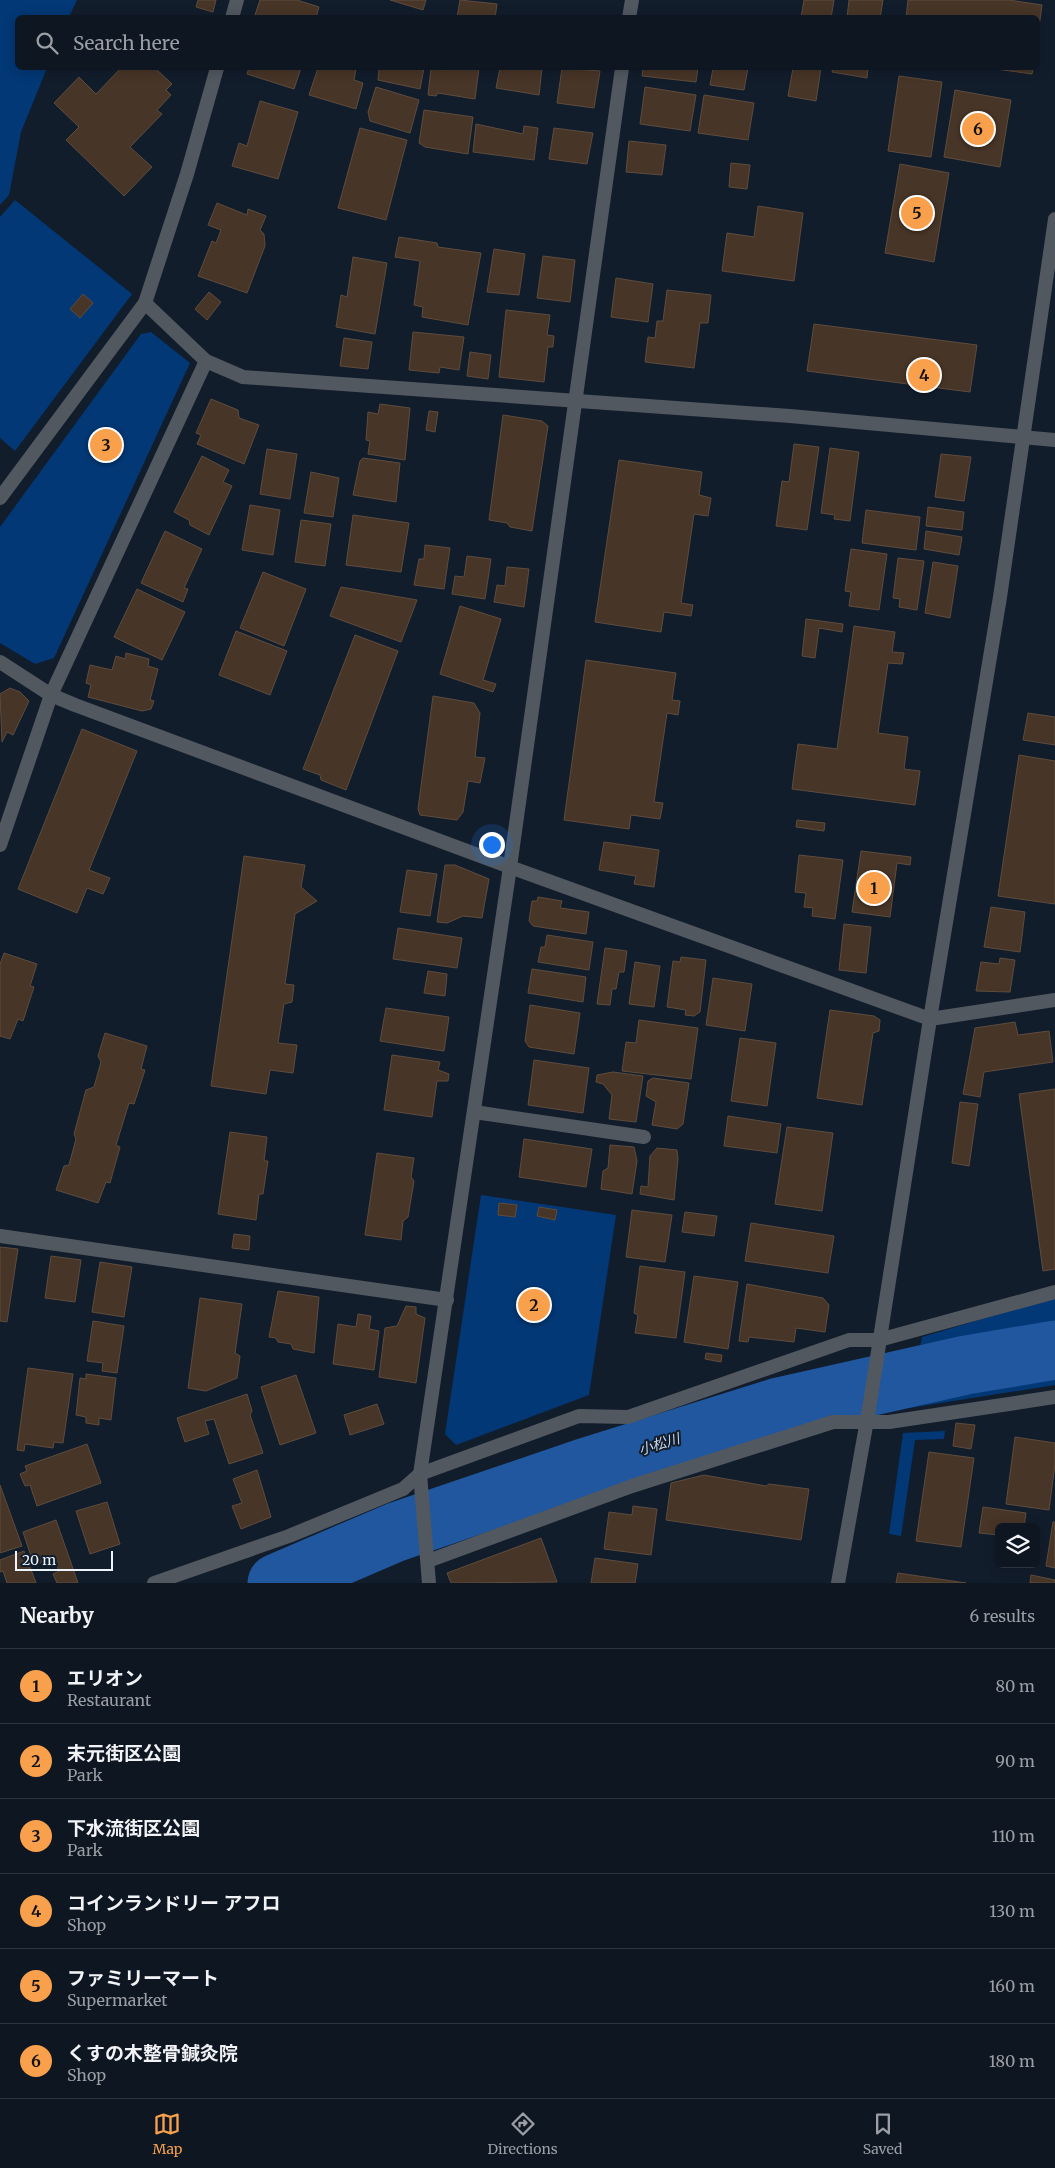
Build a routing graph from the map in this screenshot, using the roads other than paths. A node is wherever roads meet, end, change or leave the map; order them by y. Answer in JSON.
{"nodes":[{"id":1,"x":237,"y":0,"type":"edge"},
{"id":2,"x":632,"y":0,"type":"edge"},
{"id":3,"x":233,"y":15,"type":"edge"},
{"id":4,"x":630,"y":15,"type":"edge"},
{"id":5,"x":216,"y":70,"type":"edge"},
{"id":6,"x":622,"y":70,"type":"edge"},
{"id":7,"x":1055,"y":219,"type":"edge"},
{"id":8,"x":145,"y":303,"type":"junction"},
{"id":9,"x":206,"y":361,"type":"junction"},
{"id":10,"x":575,"y":402,"type":"junction"},
{"id":11,"x":1021,"y":438,"type":"junction"},
{"id":12,"x":1055,"y":440,"type":"edge"},
{"id":13,"x":0,"y":498,"type":"edge"},
{"id":14,"x":0,"y":662,"type":"edge"},
{"id":15,"x":50,"y":695,"type":"junction"},
{"id":16,"x":0,"y":845,"type":"edge"},
{"id":17,"x":510,"y":867,"type":"junction"},
{"id":18,"x":1055,"y":1000,"type":"edge"},
{"id":19,"x":930,"y":1019,"type":"junction"},
{"id":20,"x":474,"y":1112,"type":"junction"},
{"id":21,"x":644,"y":1137,"type":"dead end"},
{"id":22,"x":0,"y":1236,"type":"edge"},
{"id":23,"x":1055,"y":1292,"type":"edge"},
{"id":24,"x":447,"y":1300,"type":"junction"},
{"id":25,"x":879,"y":1340,"type":"junction"},
{"id":26,"x":1055,"y":1397,"type":"edge"},
{"id":27,"x":868,"y":1415,"type":"junction"},
{"id":28,"x":420,"y":1474,"type":"junction"},
{"id":29,"x":428,"y":1561,"type":"junction"},
{"id":30,"x":154,"y":1583,"type":"edge"},
{"id":31,"x":429,"y":1583,"type":"edge"},
{"id":32,"x":838,"y":1583,"type":"edge"}],
"edges":[{"from":1,"to":3,"type":"street"},
{"from":2,"to":4,"type":"street"},
{"from":5,"to":8,"type":"street"},
{"from":6,"to":10,"type":"street"},
{"from":7,"to":11,"type":"street"},
{"from":8,"to":9,"type":"street"},
{"from":8,"to":13,"type":"street"},
{"from":9,"to":10,"type":"street"},
{"from":9,"to":15,"type":"street"},
{"from":10,"to":11,"type":"street"},
{"from":10,"to":17,"type":"street"},
{"from":11,"to":12,"type":"street"},
{"from":11,"to":19,"type":"street"},
{"from":14,"to":15,"type":"street"},
{"from":15,"to":16,"type":"street"},
{"from":15,"to":17,"type":"street"},
{"from":17,"to":19,"type":"street"},
{"from":17,"to":20,"type":"street"},
{"from":18,"to":19,"type":"street"},
{"from":19,"to":25,"type":"street"},
{"from":20,"to":21,"type":"street"},
{"from":20,"to":24,"type":"street"},
{"from":22,"to":24,"type":"street"},
{"from":23,"to":25,"type":"street"},
{"from":24,"to":28,"type":"street"},
{"from":25,"to":27,"type":"street"},
{"from":25,"to":28,"type":"street"},
{"from":26,"to":27,"type":"street"},
{"from":27,"to":29,"type":"street"},
{"from":27,"to":32,"type":"street"},
{"from":28,"to":29,"type":"street"},
{"from":28,"to":30,"type":"street"},
{"from":29,"to":31,"type":"street"}]}
